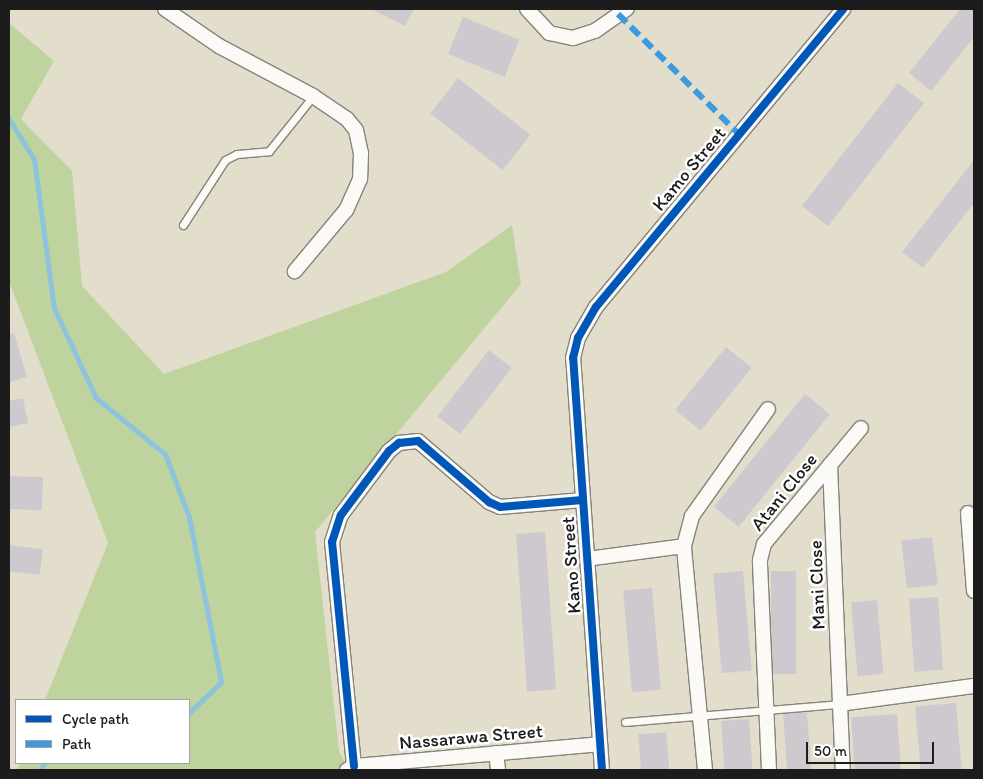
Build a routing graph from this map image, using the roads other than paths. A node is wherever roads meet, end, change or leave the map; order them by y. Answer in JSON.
{"nodes":[{"id":1,"x":165,"y":9,"type":"edge"},
{"id":2,"x":527,"y":9,"type":"edge"},
{"id":3,"x":627,"y":9,"type":"edge"},
{"id":4,"x":843,"y":9,"type":"edge"},
{"id":5,"x":313,"y":96,"type":"junction"},
{"id":6,"x":183,"y":225,"type":"dead end"},
{"id":7,"x":294,"y":271,"type":"dead end"},
{"id":8,"x":573,"y":358,"type":"joint"},
{"id":9,"x":768,"y":409,"type":"dead end"},
{"id":10,"x":861,"y":428,"type":"dead end"},
{"id":11,"x":830,"y":465,"type":"junction"},
{"id":12,"x":583,"y":500,"type":"junction"},
{"id":13,"x":968,"y":513,"type":"dead end"},
{"id":14,"x":684,"y":546,"type":"junction"},
{"id":15,"x":587,"y":559,"type":"junction"},
{"id":16,"x":974,"y":591,"type":"edge"},
{"id":17,"x":974,"y":686,"type":"edge"},
{"id":18,"x":840,"y":704,"type":"junction"},
{"id":19,"x":765,"y":709,"type":"junction"},
{"id":20,"x":699,"y":714,"type":"junction"},
{"id":21,"x":624,"y":722,"type":"dead end"},
{"id":22,"x":600,"y":744,"type":"junction"},
{"id":23,"x":496,"y":753,"type":"junction"},
{"id":24,"x":350,"y":768,"type":"edge"},
{"id":25,"x":498,"y":770,"type":"edge"},
{"id":26,"x":602,"y":770,"type":"edge"},
{"id":27,"x":705,"y":770,"type":"edge"},
{"id":28,"x":770,"y":770,"type":"edge"},
{"id":29,"x":843,"y":770,"type":"edge"}],
"edges":[{"from":1,"to":5,"type":"street"},
{"from":2,"to":3,"type":"street"},
{"from":4,"to":8,"type":"street","name":"Kamo Street"},
{"from":5,"to":6,"type":"lane"},
{"from":5,"to":7,"type":"street"},
{"from":8,"to":12,"type":"street","name":"Kano Street"},
{"from":9,"to":14,"type":"street"},
{"from":10,"to":11,"type":"street","name":"Atani Close"},
{"from":11,"to":18,"type":"street","name":"Mani Close"},
{"from":11,"to":19,"type":"street","name":"Atani Close"},
{"from":12,"to":15,"type":"street","name":"Kano Street"},
{"from":12,"to":24,"type":"street"},
{"from":13,"to":16,"type":"street"},
{"from":14,"to":15,"type":"street"},
{"from":14,"to":20,"type":"street"},
{"from":15,"to":22,"type":"street","name":"Kano Street"},
{"from":17,"to":18,"type":"street"},
{"from":18,"to":19,"type":"lane"},
{"from":18,"to":29,"type":"street","name":"Mani Close"},
{"from":19,"to":20,"type":"lane"},
{"from":19,"to":28,"type":"street","name":"Atani Close"},
{"from":20,"to":21,"type":"lane"},
{"from":20,"to":27,"type":"street"},
{"from":22,"to":23,"type":"street","name":"Nassarawa Street"},
{"from":22,"to":26,"type":"street","name":"Kano Street"},
{"from":23,"to":24,"type":"street","name":"Nassarawa Street"},
{"from":23,"to":25,"type":"street"}]}
